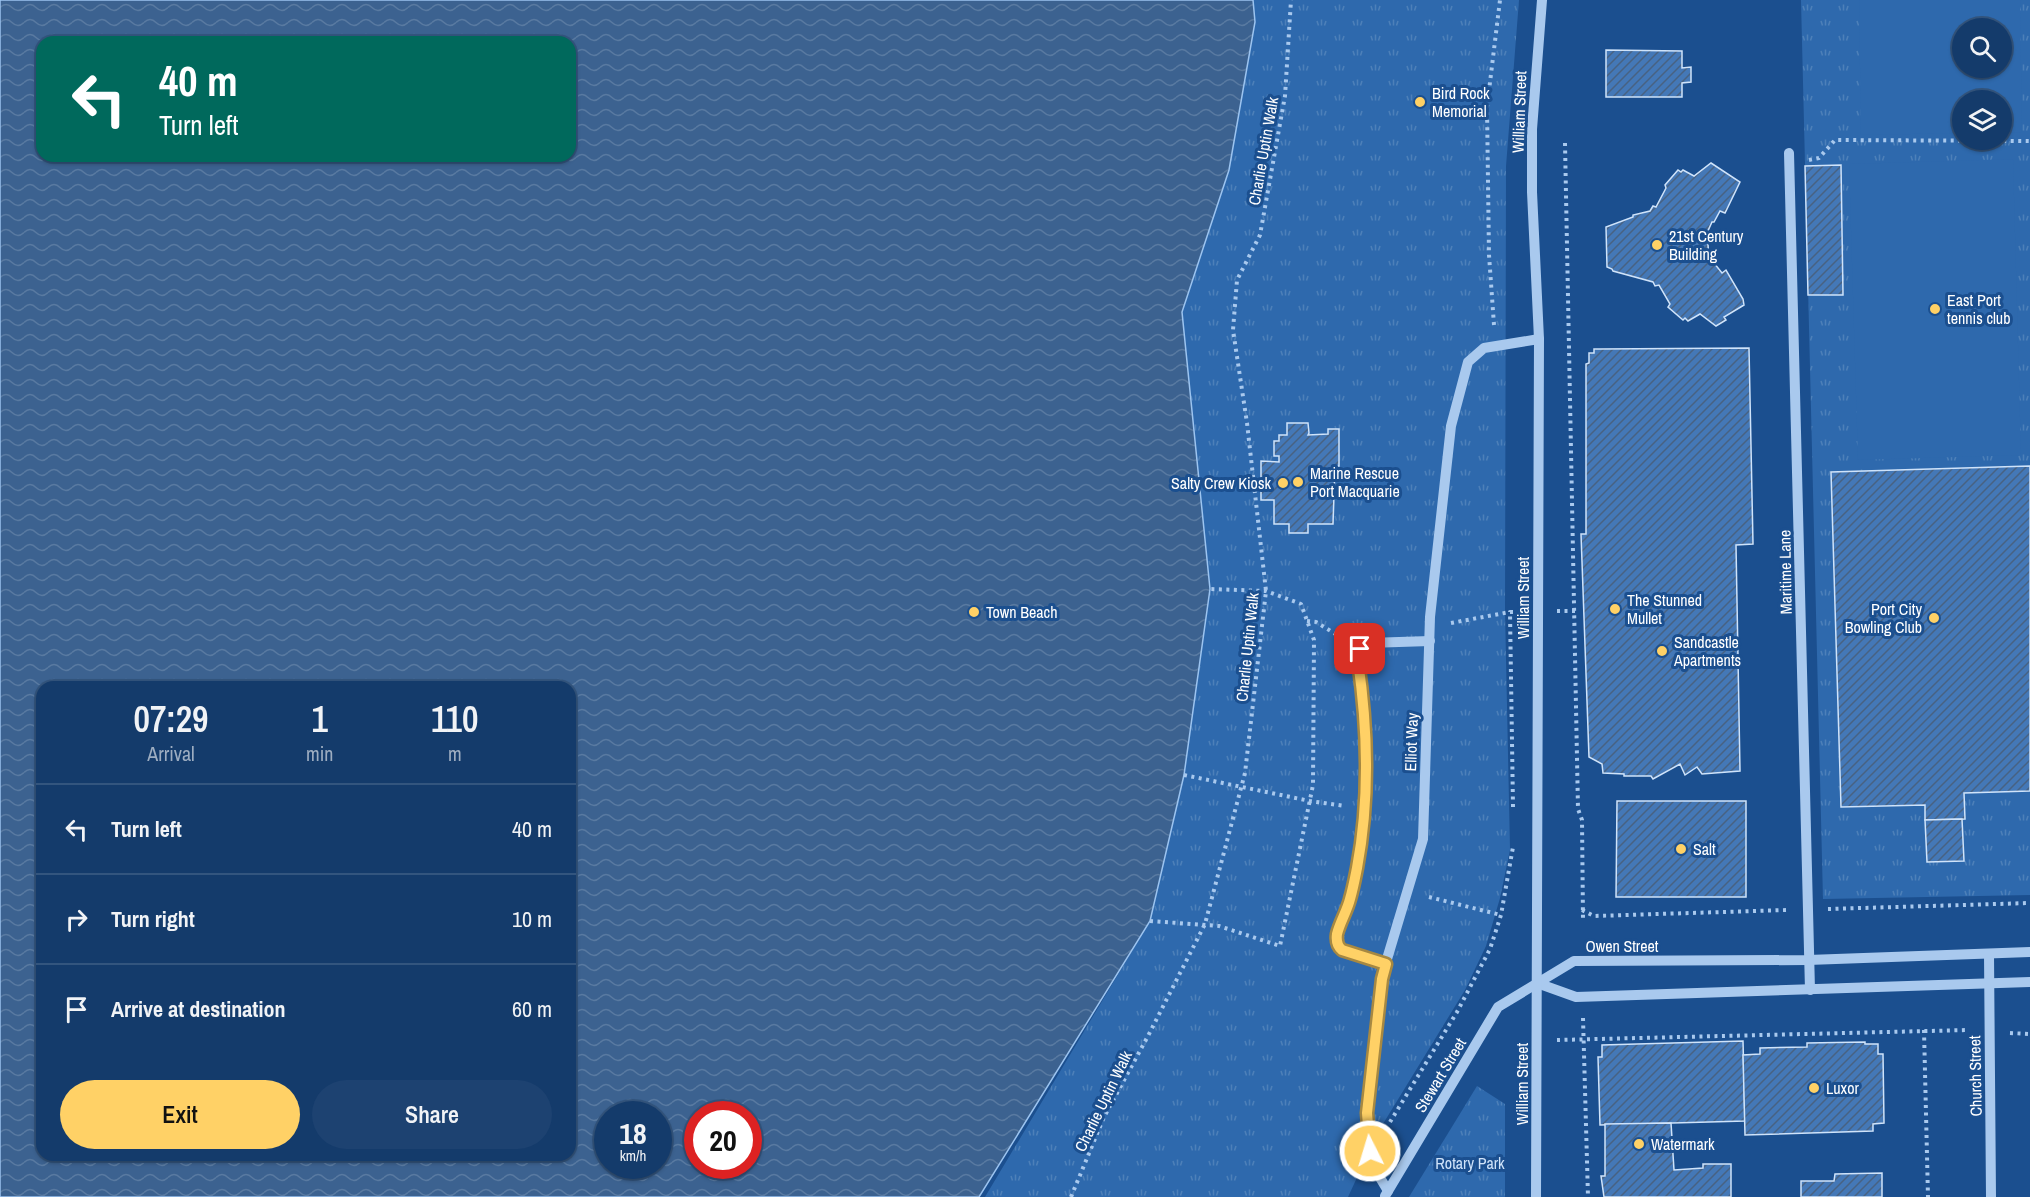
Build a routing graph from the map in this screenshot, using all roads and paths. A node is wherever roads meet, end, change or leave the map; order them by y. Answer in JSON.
{"nodes":[{"id":1,"x":1291,"y":0,"type":"edge"},
{"id":2,"x":1500,"y":0,"type":"edge"},
{"id":3,"x":1542,"y":0,"type":"edge"},
{"id":4,"x":2030,"y":141,"type":"edge"},
{"id":5,"x":1565,"y":143,"type":"dead end"},
{"id":6,"x":1789,"y":153,"type":"dead end"},
{"id":7,"x":1802,"y":160,"type":"dead end"},
{"id":8,"x":1539,"y":339,"type":"junction"},
{"id":9,"x":1495,"y":346,"type":"junction"},
{"id":10,"x":1210,"y":589,"type":"dead end"},
{"id":11,"x":1266,"y":591,"type":"junction"},
{"id":12,"x":1575,"y":610,"type":"junction"},
{"id":13,"x":1558,"y":611,"type":"dead end"},
{"id":14,"x":1510,"y":612,"type":"junction"},
{"id":15,"x":1521,"y":612,"type":"dead end"},
{"id":16,"x":1307,"y":621,"type":"junction"},
{"id":17,"x":1443,"y":625,"type":"dead end"},
{"id":18,"x":1430,"y":641,"type":"junction"},
{"id":19,"x":1360,"y":649,"type":"junction"},
{"id":20,"x":1184,"y":775,"type":"dead end"},
{"id":21,"x":1241,"y":787,"type":"junction"},
{"id":22,"x":1310,"y":801,"type":"junction"},
{"id":23,"x":1319,"y":802,"type":"dead end"},
{"id":24,"x":1513,"y":811,"type":"dead end"},
{"id":25,"x":1514,"y":846,"type":"dead end"},
{"id":26,"x":1451,"y":902,"type":"dead end"},
{"id":27,"x":2030,"y":903,"type":"edge"},
{"id":28,"x":1817,"y":909,"type":"dead end"},
{"id":29,"x":1582,"y":910,"type":"junction"},
{"id":30,"x":1794,"y":910,"type":"dead end"},
{"id":31,"x":1501,"y":915,"type":"junction"},
{"id":32,"x":1583,"y":920,"type":"dead end"},
{"id":33,"x":1150,"y":921,"type":"dead end"},
{"id":34,"x":1205,"y":924,"type":"junction"},
{"id":35,"x":2030,"y":952,"type":"edge"},
{"id":36,"x":1989,"y":954,"type":"junction"},
{"id":37,"x":1809,"y":960,"type":"junction"},
{"id":38,"x":1386,"y":964,"type":"junction"},
{"id":39,"x":2030,"y":982,"type":"edge"},
{"id":40,"x":1537,"y":983,"type":"junction"},
{"id":41,"x":1989,"y":983,"type":"junction"},
{"id":42,"x":1810,"y":990,"type":"junction"},
{"id":43,"x":1583,"y":1011,"type":"dead end"},
{"id":44,"x":1958,"y":1029,"type":"dead end"},
{"id":45,"x":1924,"y":1030,"type":"junction"},
{"id":46,"x":2021,"y":1034,"type":"dead end"},
{"id":47,"x":2030,"y":1034,"type":"edge"},
{"id":48,"x":1553,"y":1040,"type":"dead end"},
{"id":49,"x":1584,"y":1040,"type":"junction"},
{"id":50,"x":1385,"y":1130,"type":"dead end"},
{"id":51,"x":1386,"y":1194,"type":"edge"},
{"id":52,"x":1071,"y":1197,"type":"edge"},
{"id":53,"x":1536,"y":1197,"type":"edge"},
{"id":54,"x":1588,"y":1197,"type":"edge"},
{"id":55,"x":1928,"y":1197,"type":"edge"},
{"id":56,"x":1991,"y":1197,"type":"edge"}],
"edges":[{"from":1,"to":11,"type":"path","name":"Charlie Uptin Walk"},
{"from":2,"to":9,"type":"path"},
{"from":3,"to":8,"type":"street","name":"William Street"},
{"from":4,"to":7,"type":"path"},
{"from":5,"to":12,"type":"path"},
{"from":6,"to":37,"type":"street","name":"Maritime Lane"},
{"from":8,"to":9,"type":"street","name":"Elliot Way"},
{"from":8,"to":40,"type":"street","name":"William Street"},
{"from":9,"to":18,"type":"street","name":"Elliot Way"},
{"from":10,"to":11,"type":"path"},
{"from":11,"to":16,"type":"path"},
{"from":11,"to":21,"type":"path","name":"Charlie Uptin Walk"},
{"from":12,"to":13,"type":"path"},
{"from":12,"to":29,"type":"path"},
{"from":14,"to":15,"type":"path"},
{"from":14,"to":17,"type":"path"},
{"from":14,"to":24,"type":"path"},
{"from":16,"to":19,"type":"path"},
{"from":16,"to":22,"type":"path"},
{"from":18,"to":19,"type":"street"},
{"from":18,"to":38,"type":"street","name":"Elliot Way"},
{"from":19,"to":38,"type":"street"},
{"from":20,"to":21,"type":"path"},
{"from":21,"to":22,"type":"path"},
{"from":21,"to":34,"type":"path","name":"Charlie Uptin Walk"},
{"from":22,"to":23,"type":"path"},
{"from":22,"to":34,"type":"path"},
{"from":25,"to":31,"type":"path"},
{"from":26,"to":31,"type":"path"},
{"from":27,"to":28,"type":"path"},
{"from":29,"to":30,"type":"path"},
{"from":29,"to":32,"type":"path"},
{"from":31,"to":50,"type":"path"},
{"from":33,"to":34,"type":"path"},
{"from":34,"to":52,"type":"path","name":"Charlie Uptin Walk"},
{"from":35,"to":36,"type":"street","name":"Owen Street"},
{"from":36,"to":37,"type":"street","name":"Owen Street"},
{"from":36,"to":41,"type":"street","name":"Church Street"},
{"from":37,"to":40,"type":"street","name":"Owen Street"},
{"from":37,"to":42,"type":"street","name":"Maritime Lane"},
{"from":38,"to":51,"type":"street","name":"Elliot Way"},
{"from":39,"to":41,"type":"street"},
{"from":40,"to":42,"type":"street"},
{"from":40,"to":51,"type":"street","name":"Stewart Street"},
{"from":40,"to":53,"type":"street","name":"William Street"},
{"from":41,"to":42,"type":"street"},
{"from":41,"to":56,"type":"street","name":"Church Street"},
{"from":43,"to":49,"type":"path"},
{"from":44,"to":45,"type":"path"},
{"from":45,"to":49,"type":"path"},
{"from":45,"to":55,"type":"path"},
{"from":46,"to":47,"type":"path"},
{"from":48,"to":49,"type":"path"},
{"from":49,"to":54,"type":"path"}]}
